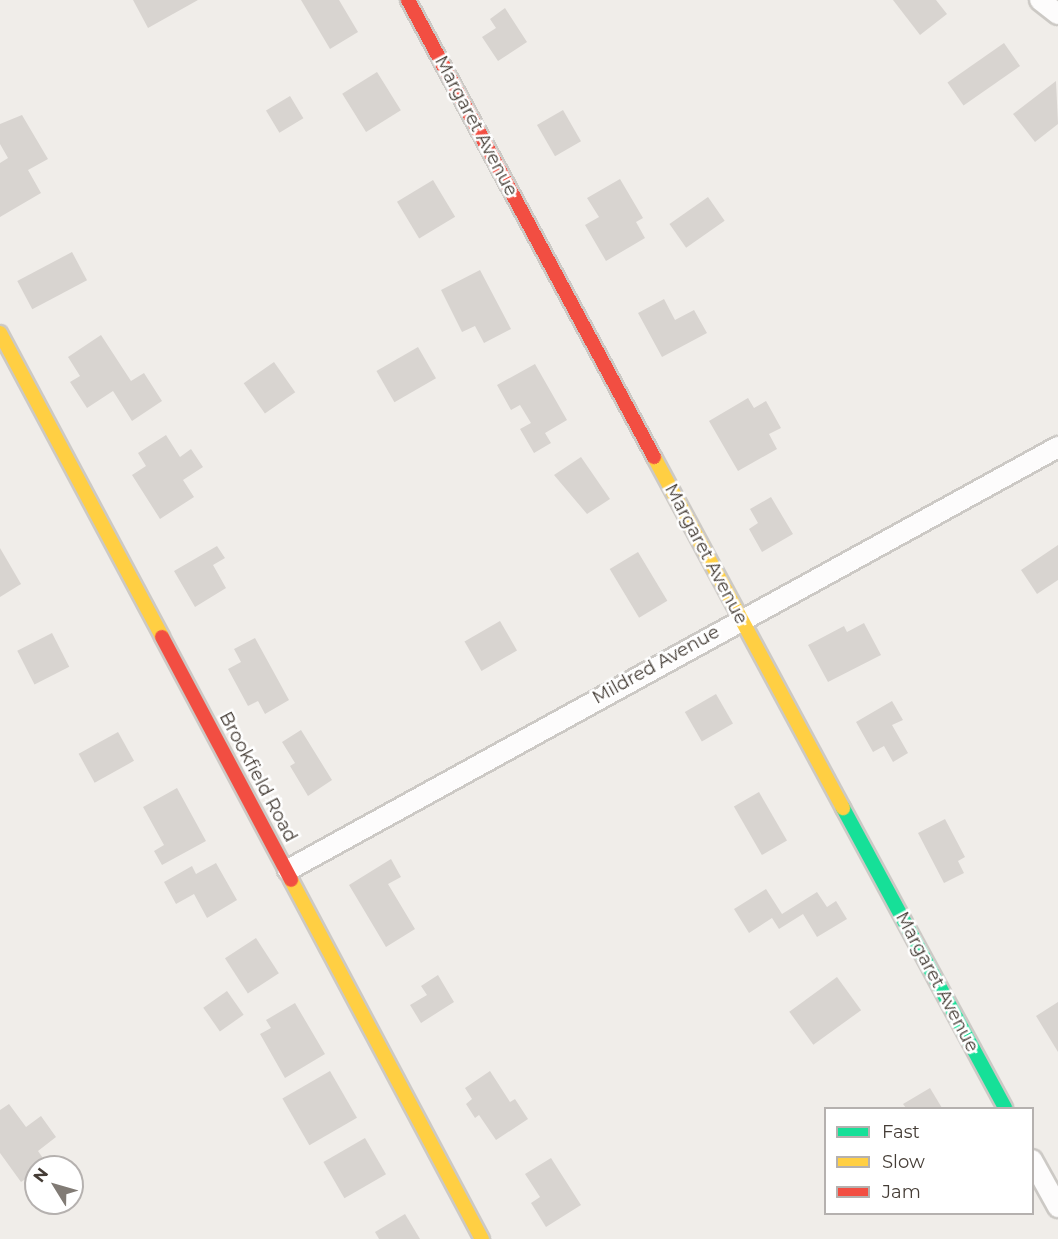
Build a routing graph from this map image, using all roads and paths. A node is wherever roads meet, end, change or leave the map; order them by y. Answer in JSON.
{"nodes":[{"id":1,"x":408,"y":0,"type":"edge"},
{"id":2,"x":1040,"y":0,"type":"edge"},
{"id":3,"x":1058,"y":14,"type":"edge"},
{"id":4,"x":0,"y":333,"type":"edge"},
{"id":5,"x":1058,"y":447,"type":"edge"},
{"id":6,"x":741,"y":618,"type":"junction"},
{"id":7,"x":288,"y":870,"type":"junction"},
{"id":8,"x":1004,"y":1107,"type":"edge"},
{"id":9,"x":1034,"y":1164,"type":"edge"},
{"id":10,"x":1058,"y":1207,"type":"edge"},
{"id":11,"x":482,"y":1239,"type":"edge"}],
"edges":[{"from":1,"to":6,"type":"street","name":"Margaret Avenue"},
{"from":2,"to":3,"type":"street"},
{"from":4,"to":7,"type":"street","name":"Brookfield Road"},
{"from":5,"to":6,"type":"street","name":"Mildred Avenue"},
{"from":6,"to":7,"type":"street","name":"Mildred Avenue"},
{"from":6,"to":8,"type":"street","name":"Margaret Avenue"},
{"from":7,"to":11,"type":"street","name":"Brookfield Road"},
{"from":9,"to":10,"type":"street"}]}
